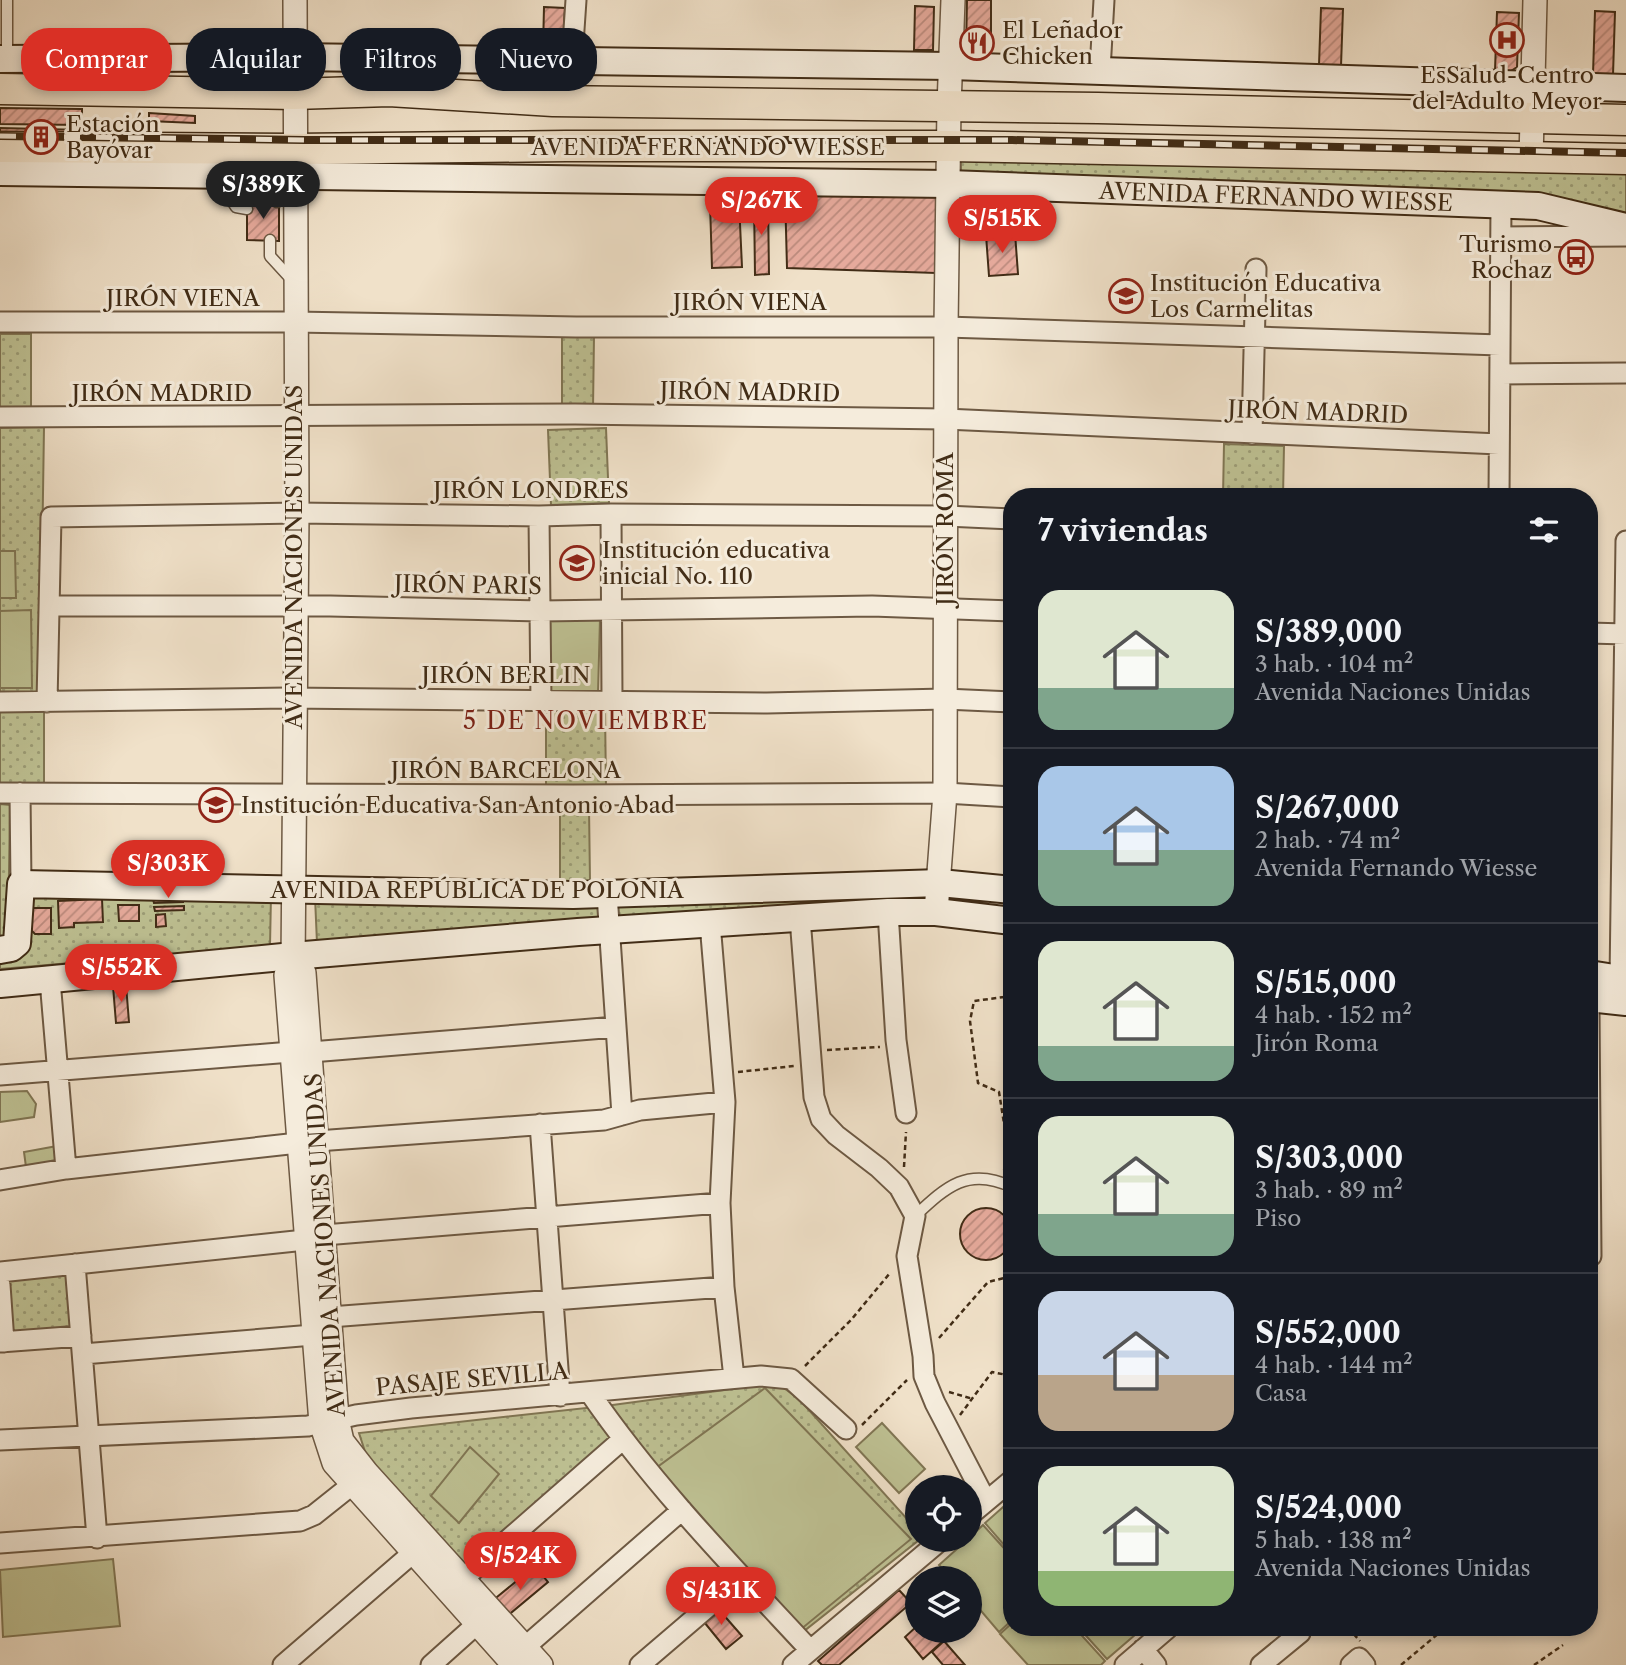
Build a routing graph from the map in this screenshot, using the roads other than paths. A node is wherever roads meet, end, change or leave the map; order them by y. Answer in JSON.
{"nodes":[{"id":1,"x":7,"y":0,"type":"edge"},
{"id":2,"x":295,"y":0,"type":"edge"},
{"id":3,"x":576,"y":0,"type":"edge"},
{"id":4,"x":953,"y":0,"type":"edge"},
{"id":5,"x":1104,"y":0,"type":"edge"},
{"id":6,"x":1535,"y":0,"type":"edge"},
{"id":7,"x":295,"y":28,"type":"edge"},
{"id":8,"x":574,"y":28,"type":"edge"},
{"id":9,"x":326,"y":57,"type":"edge"},
{"id":10,"x":186,"y":58,"type":"edge"},
{"id":11,"x":475,"y":58,"type":"edge"},
{"id":12,"x":4,"y":59,"type":"edge"},
{"id":13,"x":597,"y":59,"type":"edge"},
{"id":14,"x":950,"y":65,"type":"junction"},
{"id":15,"x":1100,"y":70,"type":"junction"},
{"id":16,"x":1532,"y":85,"type":"junction"},
{"id":17,"x":1626,"y":88,"type":"edge"},
{"id":18,"x":0,"y":89,"type":"edge"},
{"id":19,"x":294,"y":91,"type":"edge"},
{"id":20,"x":294,"y":94,"type":"junction"},
{"id":21,"x":948,"y":106,"type":"junction"},
{"id":22,"x":1532,"y":118,"type":"junction"},
{"id":23,"x":1626,"y":120,"type":"edge"},
{"id":24,"x":949,"y":146,"type":"junction"},
{"id":25,"x":0,"y":147,"type":"edge"},
{"id":26,"x":1531,"y":159,"type":"junction"},
{"id":27,"x":1626,"y":159,"type":"edge"},
{"id":28,"x":0,"y":172,"type":"edge"},
{"id":29,"x":215,"y":175,"type":"junction"},
{"id":30,"x":291,"y":179,"type":"junction"},
{"id":31,"x":949,"y":184,"type":"junction"},
{"id":32,"x":1501,"y":205,"type":"junction"},
{"id":33,"x":247,"y":209,"type":"dead end"},
{"id":34,"x":1626,"y":228,"type":"edge"},
{"id":35,"x":1626,"y":236,"type":"edge"},
{"id":36,"x":1501,"y":237,"type":"junction"},
{"id":37,"x":270,"y":240,"type":"dead end"},
{"id":38,"x":1256,"y":269,"type":"dead end"},
{"id":39,"x":294,"y":282,"type":"junction"},
{"id":40,"x":0,"y":322,"type":"edge"},
{"id":41,"x":294,"y":322,"type":"junction"},
{"id":42,"x":946,"y":327,"type":"junction"},
{"id":43,"x":1254,"y":338,"type":"junction"},
{"id":44,"x":1500,"y":345,"type":"junction"},
{"id":45,"x":1626,"y":373,"type":"edge"},
{"id":46,"x":1500,"y":374,"type":"junction"},
{"id":47,"x":0,"y":417,"type":"edge"},
{"id":48,"x":296,"y":417,"type":"junction"},
{"id":49,"x":946,"y":418,"type":"junction"},
{"id":50,"x":1252,"y":434,"type":"junction"},
{"id":51,"x":1499,"y":444,"type":"junction"},
{"id":52,"x":1499,"y":488,"type":"edge"},
{"id":53,"x":297,"y":513,"type":"junction"},
{"id":54,"x":611,"y":514,"type":"junction"},
{"id":55,"x":539,"y":516,"type":"junction"},
{"id":56,"x":946,"y":516,"type":"junction"},
{"id":57,"x":1003,"y":519,"type":"edge"},
{"id":58,"x":1626,"y":541,"type":"edge"},
{"id":59,"x":49,"y":606,"type":"junction"},
{"id":60,"x":295,"y":606,"type":"junction"},
{"id":61,"x":944,"y":609,"type":"junction"},
{"id":62,"x":612,"y":610,"type":"junction"},
{"id":63,"x":541,"y":611,"type":"junction"},
{"id":64,"x":1003,"y":611,"type":"edge"},
{"id":65,"x":1598,"y":633,"type":"edge"},
{"id":66,"x":1625,"y":634,"type":"edge"},
{"id":67,"x":294,"y":698,"type":"junction"},
{"id":68,"x":945,"y":699,"type":"junction"},
{"id":69,"x":612,"y":700,"type":"junction"},
{"id":70,"x":0,"y":702,"type":"edge"},
{"id":71,"x":47,"y":702,"type":"junction"},
{"id":72,"x":541,"y":702,"type":"junction"},
{"id":73,"x":1003,"y":702,"type":"edge"},
{"id":74,"x":1624,"y":771,"type":"edge"},
{"id":75,"x":0,"y":793,"type":"edge"},
{"id":76,"x":20,"y":793,"type":"junction"},
{"id":77,"x":946,"y":793,"type":"junction"},
{"id":78,"x":293,"y":794,"type":"junction"},
{"id":79,"x":1003,"y":796,"type":"edge"},
{"id":80,"x":940,"y":883,"type":"junction"},
{"id":81,"x":20,"y":884,"type":"junction"},
{"id":82,"x":292,"y":888,"type":"junction"},
{"id":83,"x":1003,"y":889,"type":"edge"},
{"id":84,"x":616,"y":894,"type":"junction"},
{"id":85,"x":1624,"y":900,"type":"edge"},
{"id":86,"x":888,"y":912,"type":"junction"},
{"id":87,"x":936,"y":912,"type":"junction"},
{"id":88,"x":800,"y":918,"type":"junction"},
{"id":89,"x":1003,"y":921,"type":"edge"},
{"id":90,"x":710,"y":923,"type":"junction"},
{"id":91,"x":619,"y":930,"type":"junction"},
{"id":92,"x":0,"y":950,"type":"edge"},
{"id":93,"x":293,"y":960,"type":"junction"},
{"id":94,"x":1598,"y":977,"type":"edge"},
{"id":95,"x":50,"y":981,"type":"junction"},
{"id":96,"x":0,"y":984,"type":"edge"},
{"id":97,"x":1624,"y":987,"type":"edge"},
{"id":98,"x":1598,"y":995,"type":"edge"},
{"id":99,"x":616,"y":1027,"type":"junction"},
{"id":100,"x":301,"y":1052,"type":"junction"},
{"id":101,"x":58,"y":1071,"type":"junction"},
{"id":102,"x":0,"y":1075,"type":"edge"},
{"id":103,"x":725,"y":1102,"type":"junction"},
{"id":104,"x":906,"y":1113,"type":"road end"},
{"id":105,"x":622,"y":1115,"type":"junction"},
{"id":106,"x":540,"y":1124,"type":"junction"},
{"id":107,"x":307,"y":1142,"type":"junction"},
{"id":108,"x":66,"y":1169,"type":"junction"},
{"id":109,"x":0,"y":1180,"type":"edge"},
{"id":110,"x":1003,"y":1183,"type":"edge"},
{"id":111,"x":720,"y":1203,"type":"junction"},
{"id":112,"x":915,"y":1216,"type":"junction"},
{"id":113,"x":546,"y":1217,"type":"junction"},
{"id":114,"x":315,"y":1237,"type":"junction"},
{"id":115,"x":75,"y":1264,"type":"junction"},
{"id":116,"x":0,"y":1272,"type":"edge"},
{"id":117,"x":0,"y":1285,"type":"edge"},
{"id":118,"x":724,"y":1287,"type":"junction"},
{"id":119,"x":552,"y":1300,"type":"junction"},
{"id":120,"x":330,"y":1317,"type":"junction"},
{"id":121,"x":313,"y":1335,"type":"junction"},
{"id":122,"x":2,"y":1342,"type":"edge"},
{"id":123,"x":82,"y":1345,"type":"junction"},
{"id":124,"x":734,"y":1378,"type":"junction"},
{"id":125,"x":590,"y":1393,"type":"junction"},
{"id":126,"x":560,"y":1396,"type":"junction"},
{"id":127,"x":329,"y":1421,"type":"junction"},
{"id":128,"x":846,"y":1429,"type":"road end"},
{"id":129,"x":90,"y":1435,"type":"junction"},
{"id":130,"x":0,"y":1440,"type":"edge"},
{"id":131,"x":622,"y":1440,"type":"junction"},
{"id":132,"x":359,"y":1479,"type":"junction"},
{"id":133,"x":1003,"y":1487,"type":"edge"},
{"id":134,"x":986,"y":1501,"type":"junction"},
{"id":135,"x":982,"y":1504,"type":"edge"},
{"id":136,"x":682,"y":1510,"type":"junction"},
{"id":137,"x":97,"y":1538,"type":"junction"},
{"id":138,"x":0,"y":1544,"type":"edge"},
{"id":139,"x":414,"y":1552,"type":"junction"},
{"id":140,"x":927,"y":1552,"type":"edge"},
{"id":141,"x":743,"y":1577,"type":"junction"},
{"id":142,"x":463,"y":1579,"type":"junction"},
{"id":143,"x":478,"y":1623,"type":"junction"},
{"id":144,"x":1158,"y":1636,"type":"edge"},
{"id":145,"x":1296,"y":1636,"type":"edge"},
{"id":146,"x":1143,"y":1649,"type":"junction"},
{"id":147,"x":810,"y":1650,"type":"junction"},
{"id":148,"x":520,"y":1656,"type":"edge"},
{"id":149,"x":284,"y":1665,"type":"edge"},
{"id":150,"x":431,"y":1665,"type":"edge"},
{"id":151,"x":541,"y":1665,"type":"edge"},
{"id":152,"x":640,"y":1665,"type":"edge"},
{"id":153,"x":793,"y":1665,"type":"edge"},
{"id":154,"x":1125,"y":1665,"type":"edge"},
{"id":155,"x":1156,"y":1665,"type":"edge"},
{"id":156,"x":1261,"y":1665,"type":"edge"},
{"id":157,"x":1351,"y":1665,"type":"edge"},
{"id":158,"x":1365,"y":1665,"type":"edge"}],
"edges":[{"from":1,"to":12,"type":"lane"},
{"from":2,"to":7,"type":"street","name":"AVENIDA NACIONES UNIDAS"},
{"from":3,"to":8,"type":"street"},
{"from":4,"to":14,"type":"street","name":"JIRÓN ROMA"},
{"from":5,"to":15,"type":"street"},
{"from":6,"to":16,"type":"street"},
{"from":9,"to":11,"type":"main road"},
{"from":10,"to":12,"type":"main road"},
{"from":13,"to":14,"type":"main road"},
{"from":14,"to":15,"type":"main road"},
{"from":14,"to":21,"type":"street","name":"JIRÓN ROMA"},
{"from":15,"to":16,"type":"main road"},
{"from":16,"to":17,"type":"main road"},
{"from":16,"to":22,"type":"street"},
{"from":18,"to":20,"type":"main road","name":"AVENIDA FERNANDO WIESSE"},
{"from":19,"to":20,"type":"street","name":"AVENIDA NACIONES UNIDAS"},
{"from":20,"to":21,"type":"main road","name":"AVENIDA FERNANDO WIESSE"},
{"from":20,"to":30,"type":"street","name":"AVENIDA NACIONES UNIDAS"},
{"from":21,"to":22,"type":"main road","name":"AVENIDA FERNANDO WIESSE"},
{"from":21,"to":24,"type":"street","name":"JIRÓN ROMA"},
{"from":22,"to":23,"type":"main road","name":"AVENIDA FERNANDO WIESSE"},
{"from":22,"to":26,"type":"street"},
{"from":24,"to":26,"type":"main road","name":"AVENIDA FERNANDO WIESSE"},
{"from":24,"to":30,"type":"main road","name":"AVENIDA FERNANDO WIESSE"},
{"from":24,"to":31,"type":"street","name":"JIRÓN ROMA"},
{"from":25,"to":30,"type":"main road","name":"AVENIDA FERNANDO WIESSE"},
{"from":26,"to":27,"type":"main road","name":"AVENIDA FERNANDO WIESSE"},
{"from":28,"to":29,"type":"main road","name":"AVENIDA FERNANDO WIESSE"},
{"from":29,"to":30,"type":"main road","name":"AVENIDA FERNANDO WIESSE"},
{"from":29,"to":33,"type":"lane"},
{"from":30,"to":31,"type":"main road","name":"AVENIDA FERNANDO WIESSE"},
{"from":30,"to":39,"type":"street","name":"AVENIDA NACIONES UNIDAS"},
{"from":31,"to":32,"type":"main road","name":"AVENIDA FERNANDO WIESSE"},
{"from":31,"to":42,"type":"street","name":"JIRÓN ROMA"},
{"from":32,"to":34,"type":"main road","name":"AVENIDA FERNANDO WIESSE"},
{"from":32,"to":36,"type":"street"},
{"from":35,"to":36,"type":"street"},
{"from":36,"to":44,"type":"street"},
{"from":37,"to":39,"type":"lane"},
{"from":38,"to":43,"type":"street"},
{"from":39,"to":41,"type":"street","name":"AVENIDA NACIONES UNIDAS"},
{"from":40,"to":41,"type":"street","name":"JIRÓN VIENA"},
{"from":41,"to":42,"type":"street","name":"JIRÓN VIENA"},
{"from":41,"to":48,"type":"street","name":"AVENIDA NACIONES UNIDAS"},
{"from":42,"to":43,"type":"street","name":"JIRÓN VIENA"},
{"from":42,"to":49,"type":"street","name":"JIRÓN ROMA"},
{"from":43,"to":44,"type":"street","name":"JIRÓN VIENA"},
{"from":43,"to":50,"type":"street"},
{"from":44,"to":46,"type":"street"},
{"from":45,"to":46,"type":"street"},
{"from":46,"to":51,"type":"street"},
{"from":47,"to":48,"type":"street","name":"JIRÓN MADRID"},
{"from":48,"to":49,"type":"street","name":"JIRÓN MADRID"},
{"from":48,"to":53,"type":"street","name":"AVENIDA NACIONES UNIDAS"},
{"from":49,"to":50,"type":"street","name":"JIRÓN MADRID"},
{"from":49,"to":56,"type":"street","name":"JIRÓN ROMA"},
{"from":50,"to":51,"type":"street","name":"JIRÓN MADRID"},
{"from":51,"to":52,"type":"street"},
{"from":53,"to":55,"type":"street","name":"JIRÓN LONDRES"},
{"from":53,"to":59,"type":"street","name":"JIRÓN LONDRES"},
{"from":53,"to":60,"type":"street","name":"AVENIDA NACIONES UNIDAS"},
{"from":54,"to":55,"type":"street","name":"JIRÓN LONDRES"},
{"from":54,"to":56,"type":"street","name":"JIRÓN LONDRES"},
{"from":54,"to":62,"type":"street"},
{"from":55,"to":63,"type":"street"},
{"from":56,"to":57,"type":"street","name":"JIRÓN LONDRES"},
{"from":56,"to":61,"type":"street","name":"JIRÓN ROMA"},
{"from":58,"to":66,"type":"street"},
{"from":59,"to":60,"type":"street","name":"JIRÓN PARIS"},
{"from":59,"to":71,"type":"street"},
{"from":60,"to":63,"type":"street","name":"JIRÓN PARIS"},
{"from":60,"to":67,"type":"street","name":"AVENIDA NACIONES UNIDAS"},
{"from":61,"to":62,"type":"street","name":"JIRÓN PARIS"},
{"from":61,"to":64,"type":"street","name":"JIRÓN PARIS"},
{"from":61,"to":68,"type":"street","name":"JIRÓN ROMA"},
{"from":62,"to":63,"type":"street","name":"JIRÓN PARIS"},
{"from":62,"to":69,"type":"street"},
{"from":63,"to":72,"type":"street"},
{"from":65,"to":66,"type":"street"},
{"from":66,"to":74,"type":"street"},
{"from":67,"to":71,"type":"street","name":"JIRÓN BERLIN"},
{"from":67,"to":72,"type":"street","name":"JIRÓN BERLIN"},
{"from":67,"to":78,"type":"street","name":"AVENIDA NACIONES UNIDAS"},
{"from":68,"to":69,"type":"street","name":"JIRÓN BERLIN"},
{"from":68,"to":73,"type":"street","name":"JIRÓN BERLIN"},
{"from":68,"to":77,"type":"street","name":"JIRÓN ROMA"},
{"from":69,"to":72,"type":"street","name":"JIRÓN BERLIN"},
{"from":70,"to":71,"type":"street","name":"JIRÓN BERLIN"},
{"from":74,"to":85,"type":"street"},
{"from":75,"to":76,"type":"street","name":"JIRÓN BARCELONA"},
{"from":76,"to":78,"type":"street","name":"JIRÓN BARCELONA"},
{"from":76,"to":81,"type":"street"},
{"from":77,"to":78,"type":"street","name":"JIRÓN BARCELONA"},
{"from":77,"to":79,"type":"street","name":"JIRÓN BARCELONA"},
{"from":77,"to":80,"type":"street","name":"JIRÓN ROMA"},
{"from":78,"to":82,"type":"street","name":"AVENIDA NACIONES UNIDAS"},
{"from":80,"to":83,"type":"main road","name":"AVENIDA REPÚBLICA DE POLONIA"},
{"from":80,"to":84,"type":"main road","name":"AVENIDA REPÚBLICA DE POLONIA"},
{"from":80,"to":87,"type":"street","name":"JIRÓN ROMA"},
{"from":81,"to":82,"type":"main road","name":"AVENIDA REPÚBLICA DE POLONIA"},
{"from":81,"to":92,"type":"main road"},
{"from":82,"to":84,"type":"main road","name":"AVENIDA REPÚBLICA DE POLONIA"},
{"from":82,"to":93,"type":"street","name":"AVENIDA NACIONES UNIDAS"},
{"from":84,"to":91,"type":"main road"},
{"from":85,"to":97,"type":"street"},
{"from":86,"to":87,"type":"main road","name":"AVENIDA REPÚBLICA DE POLONIA"},
{"from":86,"to":88,"type":"main road","name":"AVENIDA REPÚBLICA DE POLONIA"},
{"from":86,"to":104,"type":"street"},
{"from":87,"to":89,"type":"main road","name":"AVENIDA REPÚBLICA DE POLONIA"},
{"from":88,"to":90,"type":"main road","name":"AVENIDA REPÚBLICA DE POLONIA"},
{"from":88,"to":112,"type":"street"},
{"from":90,"to":91,"type":"main road","name":"AVENIDA REPÚBLICA DE POLONIA"},
{"from":90,"to":103,"type":"street"},
{"from":91,"to":93,"type":"main road","name":"AVENIDA REPÚBLICA DE POLONIA"},
{"from":91,"to":99,"type":"street"},
{"from":93,"to":95,"type":"main road","name":"AVENIDA REPÚBLICA DE POLONIA"},
{"from":93,"to":100,"type":"street","name":"AVENIDA NACIONES UNIDAS"},
{"from":94,"to":97,"type":"main road"},
{"from":95,"to":96,"type":"main road","name":"AVENIDA REPÚBLICA DE POLONIA"},
{"from":95,"to":101,"type":"street"},
{"from":97,"to":98,"type":"main road"},
{"from":99,"to":100,"type":"street"},
{"from":99,"to":105,"type":"street"},
{"from":100,"to":101,"type":"street"},
{"from":100,"to":107,"type":"street","name":"AVENIDA NACIONES UNIDAS"},
{"from":101,"to":102,"type":"street"},
{"from":101,"to":108,"type":"street"},
{"from":103,"to":105,"type":"street"},
{"from":103,"to":111,"type":"street"},
{"from":105,"to":106,"type":"street"},
{"from":106,"to":107,"type":"street"},
{"from":106,"to":113,"type":"street"},
{"from":107,"to":108,"type":"street"},
{"from":107,"to":114,"type":"street","name":"AVENIDA NACIONES UNIDAS"},
{"from":108,"to":109,"type":"street"},
{"from":110,"to":112,"type":"lane"},
{"from":111,"to":113,"type":"street"},
{"from":111,"to":118,"type":"street"},
{"from":112,"to":134,"type":"street"},
{"from":113,"to":114,"type":"street"},
{"from":113,"to":119,"type":"street"},
{"from":114,"to":115,"type":"street"},
{"from":114,"to":120,"type":"street","name":"AVENIDA NACIONES UNIDAS"},
{"from":114,"to":121,"type":"street","name":"AVENIDA NACIONES UNIDAS"},
{"from":115,"to":116,"type":"street"},
{"from":115,"to":123,"type":"street"},
{"from":117,"to":122,"type":"street"},
{"from":118,"to":119,"type":"street"},
{"from":118,"to":124,"type":"street"},
{"from":119,"to":120,"type":"street"},
{"from":119,"to":126,"type":"street"},
{"from":120,"to":127,"type":"street","name":"AVENIDA NACIONES UNIDAS"},
{"from":121,"to":123,"type":"street"},
{"from":121,"to":127,"type":"street","name":"AVENIDA NACIONES UNIDAS"},
{"from":122,"to":123,"type":"street"},
{"from":123,"to":129,"type":"street"},
{"from":124,"to":125,"type":"street","name":"PASAJE SEVILLA"},
{"from":124,"to":128,"type":"street","name":"PASAJE SEVILLA"},
{"from":125,"to":126,"type":"street","name":"PASAJE SEVILLA"},
{"from":125,"to":131,"type":"street"},
{"from":126,"to":127,"type":"street","name":"PASAJE SEVILLA"},
{"from":127,"to":129,"type":"street","name":"PASAJE SEVILLA"},
{"from":127,"to":132,"type":"street","name":"AVENIDA NACIONES UNIDAS"},
{"from":129,"to":130,"type":"street","name":"PASAJE SEVILLA"},
{"from":129,"to":137,"type":"street"},
{"from":131,"to":136,"type":"street"},
{"from":131,"to":142,"type":"street"},
{"from":132,"to":137,"type":"street"},
{"from":132,"to":139,"type":"street","name":"AVENIDA NACIONES UNIDAS"},
{"from":132,"to":142,"type":"street","name":"AVENIDA NACIONES UNIDAS"},
{"from":133,"to":134,"type":"street"},
{"from":134,"to":135,"type":"street"},
{"from":136,"to":141,"type":"street"},
{"from":136,"to":148,"type":"street"},
{"from":137,"to":138,"type":"street"},
{"from":139,"to":143,"type":"street","name":"AVENIDA NACIONES UNIDAS"},
{"from":139,"to":149,"type":"street"},
{"from":140,"to":147,"type":"street"},
{"from":141,"to":147,"type":"street"},
{"from":141,"to":152,"type":"street"},
{"from":142,"to":148,"type":"street","name":"AVENIDA NACIONES UNIDAS"},
{"from":143,"to":148,"type":"street","name":"AVENIDA NACIONES UNIDAS"},
{"from":143,"to":150,"type":"street"},
{"from":144,"to":146,"type":"street"},
{"from":145,"to":156,"type":"street"},
{"from":146,"to":154,"type":"street"},
{"from":146,"to":155,"type":"street"},
{"from":147,"to":153,"type":"street"},
{"from":148,"to":151,"type":"street","name":"AVENIDA NACIONES UNIDAS"},
{"from":157,"to":158,"type":"street"}]}
